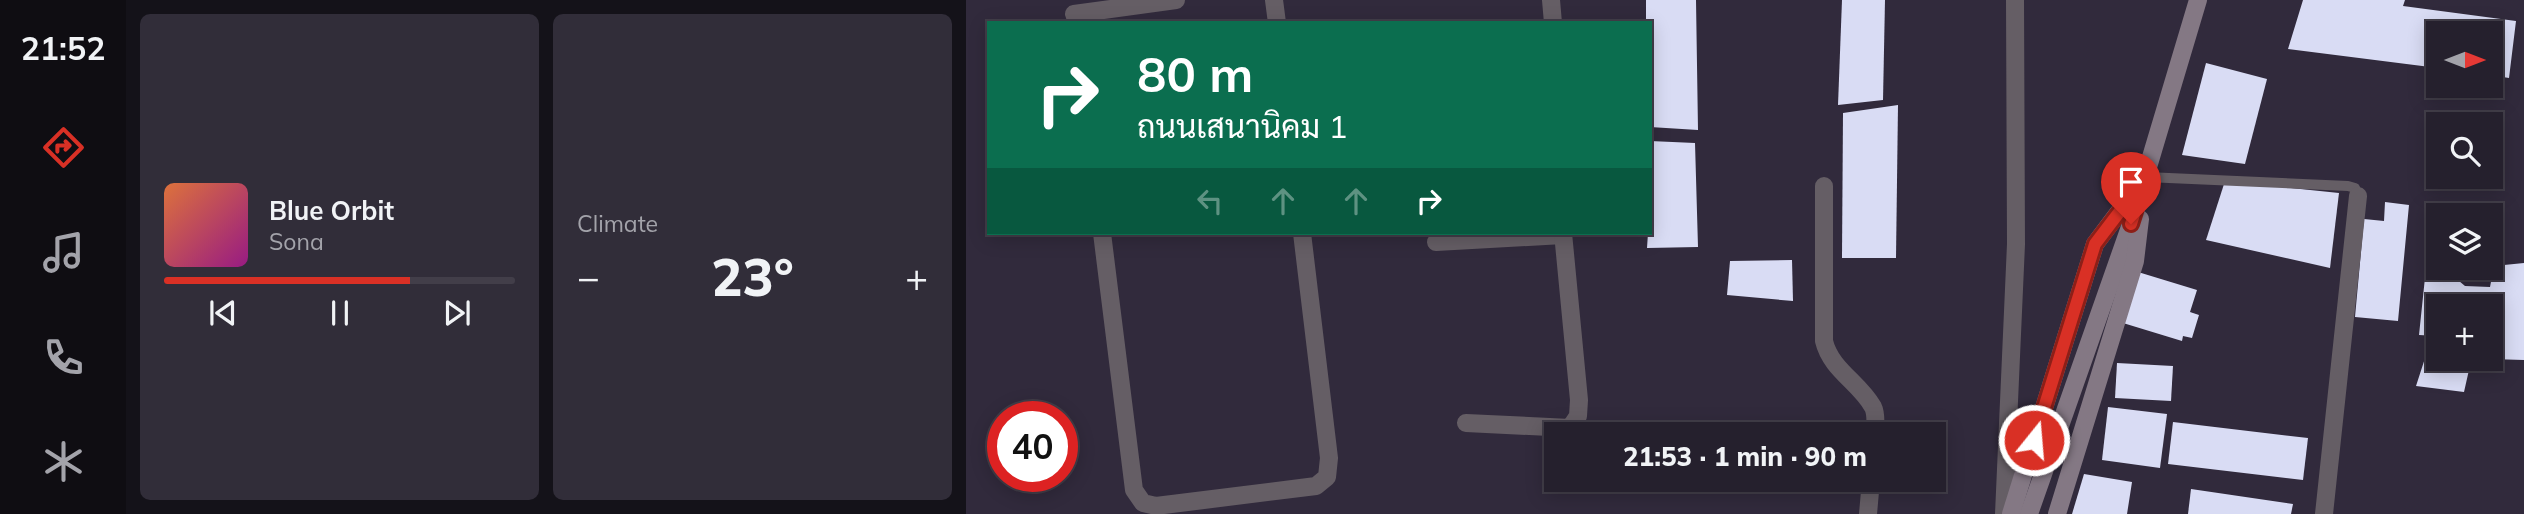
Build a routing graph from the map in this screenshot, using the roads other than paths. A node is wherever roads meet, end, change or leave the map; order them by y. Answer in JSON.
{"nodes":[{"id":1,"x":1176,"y":0,"type":"edge"},
{"id":2,"x":1274,"y":0,"type":"edge"},
{"id":3,"x":1551,"y":0,"type":"edge"},
{"id":4,"x":2015,"y":0,"type":"edge"},
{"id":5,"x":2198,"y":0,"type":"edge"},
{"id":6,"x":1074,"y":12,"type":"edge"},
{"id":7,"x":1277,"y":21,"type":"edge"},
{"id":8,"x":1553,"y":21,"type":"edge"},
{"id":9,"x":2146,"y":177,"type":"junction"},
{"id":10,"x":1824,"y":186,"type":"dead end"},
{"id":11,"x":2358,"y":196,"type":"joint"},
{"id":12,"x":1102,"y":235,"type":"edge"},
{"id":13,"x":1302,"y":235,"type":"edge"},
{"id":14,"x":1547,"y":235,"type":"edge"},
{"id":15,"x":1563,"y":235,"type":"edge"},
{"id":16,"x":1436,"y":242,"type":"dead end"},
{"id":17,"x":1876,"y":422,"type":"edge"},
{"id":18,"x":1466,"y":423,"type":"dead end"},
{"id":19,"x":1870,"y":492,"type":"edge"},
{"id":20,"x":1868,"y":514,"type":"edge"},
{"id":21,"x":2004,"y":514,"type":"edge"},
{"id":22,"x":2011,"y":514,"type":"edge"},
{"id":23,"x":2029,"y":514,"type":"edge"},
{"id":24,"x":2057,"y":514,"type":"edge"},
{"id":25,"x":2324,"y":514,"type":"edge"}],
"edges":[{"from":1,"to":6,"type":"street"},
{"from":2,"to":7,"type":"street"},
{"from":3,"to":8,"type":"street"},
{"from":4,"to":21,"type":"street"},
{"from":5,"to":9,"type":"street"},
{"from":9,"to":11,"type":"lane"},
{"from":9,"to":22,"type":"street"},
{"from":9,"to":23,"type":"street"},
{"from":9,"to":24,"type":"street"},
{"from":10,"to":17,"type":"street"},
{"from":11,"to":25,"type":"street"},
{"from":12,"to":13,"type":"street"},
{"from":14,"to":16,"type":"street"},
{"from":15,"to":18,"type":"street"},
{"from":19,"to":20,"type":"street"}]}
